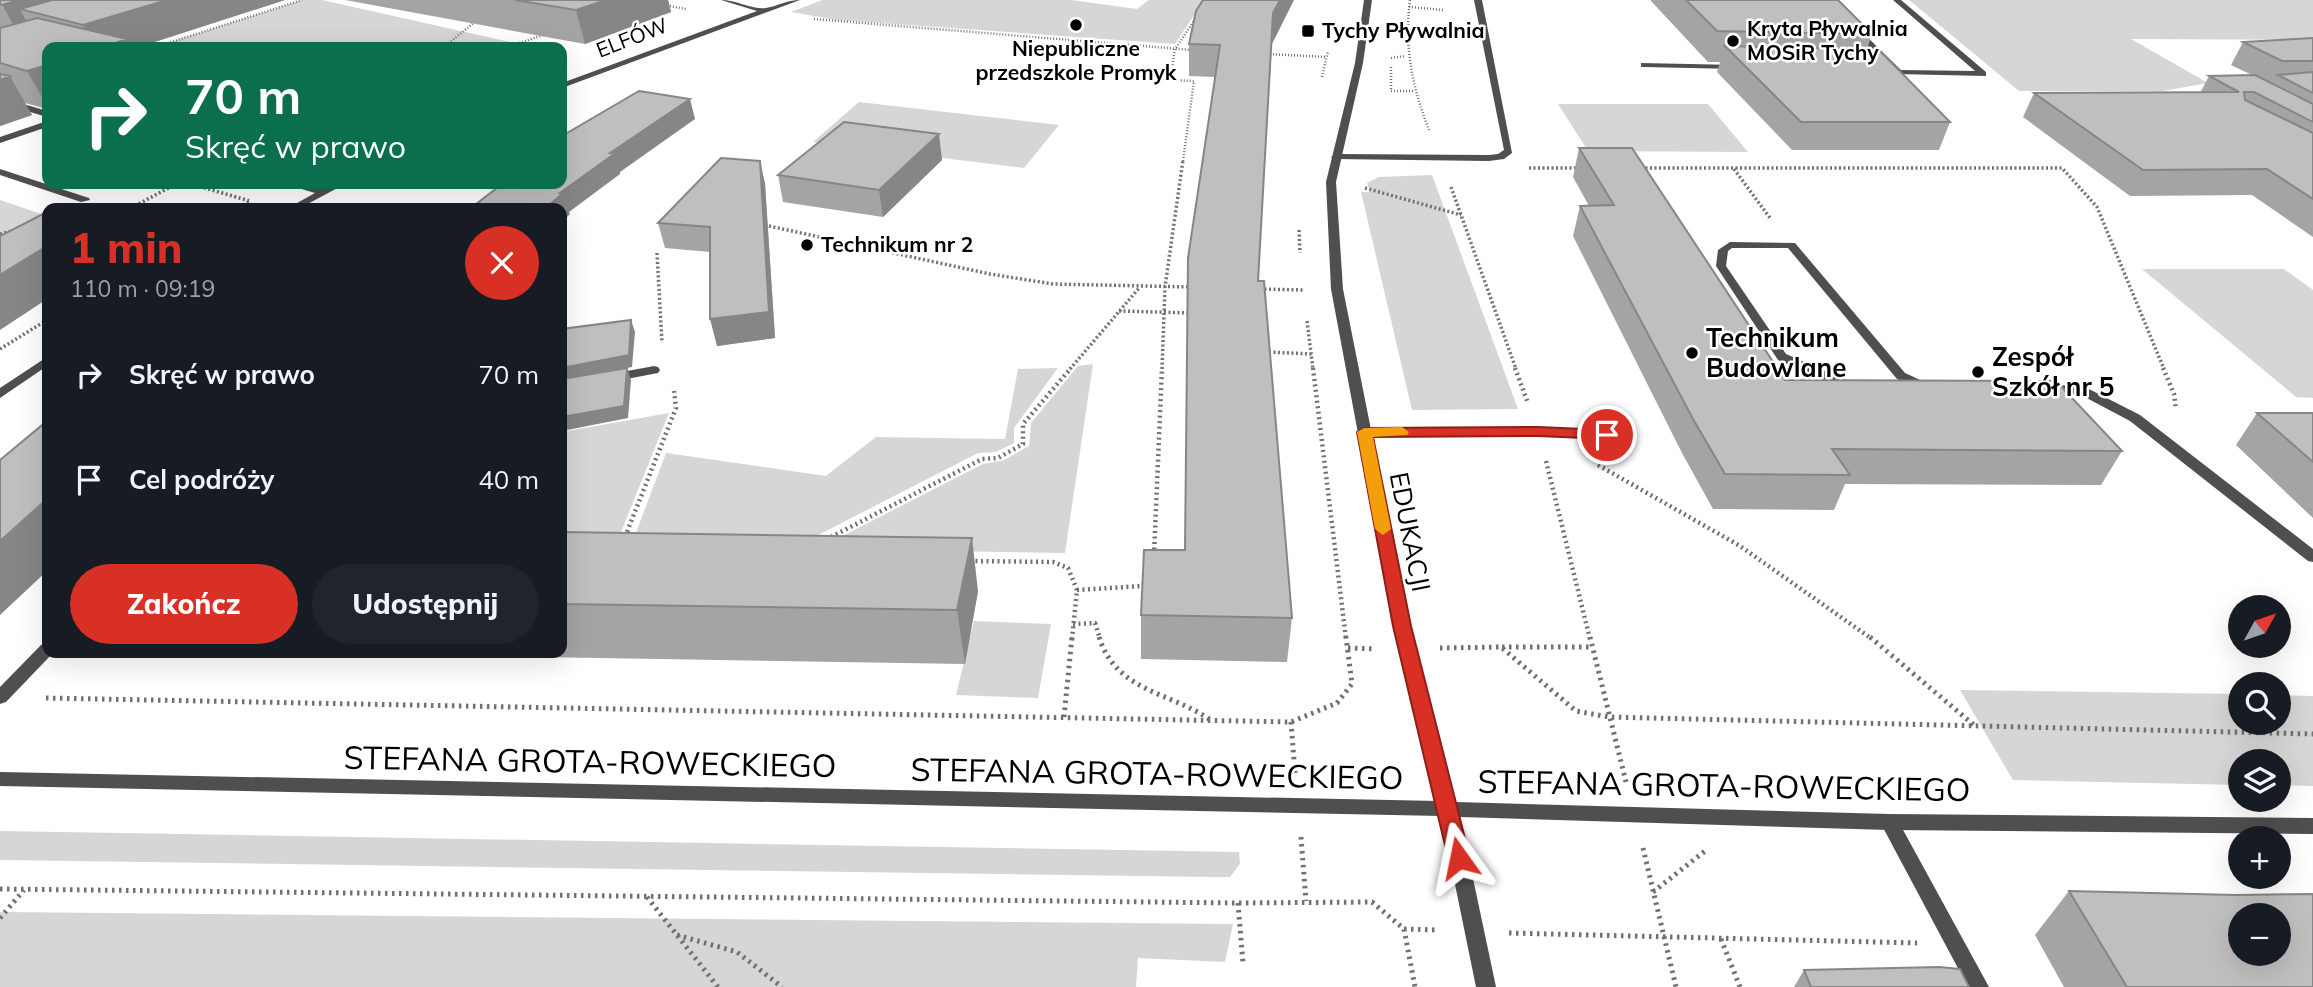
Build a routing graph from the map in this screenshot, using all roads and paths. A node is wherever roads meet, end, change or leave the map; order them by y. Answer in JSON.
{"nodes":[{"id":1,"x":302,"y":0,"type":"edge"},
{"id":2,"x":725,"y":0,"type":"edge"},
{"id":3,"x":796,"y":0,"type":"edge"},
{"id":4,"x":1368,"y":0,"type":"edge"},
{"id":5,"x":1410,"y":0,"type":"edge"},
{"id":6,"x":1478,"y":0,"type":"edge"},
{"id":7,"x":1897,"y":0,"type":"edge"},
{"id":8,"x":1409,"y":7,"type":"junction"},
{"id":9,"x":1202,"y":9,"type":"edge"},
{"id":10,"x":1443,"y":9,"type":"dead end"},
{"id":11,"x":765,"y":11,"type":"junction"},
{"id":12,"x":808,"y":18,"type":"dead end"},
{"id":13,"x":479,"y":19,"type":"dead end"},
{"id":14,"x":1852,"y":27,"type":"edge"},
{"id":15,"x":553,"y":32,"type":"dead end"},
{"id":16,"x":172,"y":42,"type":"edge"},
{"id":17,"x":450,"y":42,"type":"edge"},
{"id":18,"x":525,"y":42,"type":"edge"},
{"id":19,"x":1329,"y":47,"type":"dead end"},
{"id":20,"x":1175,"y":49,"type":"junction"},
{"id":21,"x":1203,"y":50,"type":"edge"},
{"id":22,"x":1257,"y":53,"type":"edge"},
{"id":23,"x":1406,"y":56,"type":"junction"},
{"id":24,"x":1326,"y":57,"type":"junction"},
{"id":25,"x":1644,"y":65,"type":"dead end"},
{"id":26,"x":1752,"y":68,"type":"edge"},
{"id":27,"x":1885,"y":72,"type":"edge"},
{"id":28,"x":1899,"y":72,"type":"junction"},
{"id":29,"x":1321,"y":81,"type":"dead end"},
{"id":30,"x":567,"y":84,"type":"edge"},
{"id":31,"x":1415,"y":91,"type":"junction"},
{"id":32,"x":0,"y":100,"type":"edge"},
{"id":33,"x":42,"y":113,"type":"edge"},
{"id":34,"x":42,"y":126,"type":"edge"},
{"id":35,"x":0,"y":140,"type":"edge"},
{"id":36,"x":1336,"y":157,"type":"junction"},
{"id":37,"x":1440,"y":158,"type":"junction"},
{"id":38,"x":1527,"y":168,"type":"dead end"},
{"id":39,"x":1582,"y":168,"type":"edge"},
{"id":40,"x":1637,"y":168,"type":"edge"},
{"id":41,"x":1733,"y":168,"type":"junction"},
{"id":42,"x":0,"y":172,"type":"edge"},
{"id":43,"x":42,"y":186,"type":"edge"},
{"id":44,"x":1386,"y":186,"type":"dead end"},
{"id":45,"x":52,"y":189,"type":"edge"},
{"id":46,"x":166,"y":189,"type":"edge"},
{"id":47,"x":208,"y":189,"type":"edge"},
{"id":48,"x":311,"y":189,"type":"edge"},
{"id":49,"x":329,"y":189,"type":"edge"},
{"id":50,"x":323,"y":192,"type":"junction"},
{"id":51,"x":85,"y":200,"type":"dead end"},
{"id":52,"x":140,"y":203,"type":"edge"},
{"id":53,"x":247,"y":203,"type":"edge"},
{"id":54,"x":302,"y":203,"type":"edge"},
{"id":55,"x":1461,"y":215,"type":"junction"},
{"id":56,"x":1299,"y":218,"type":"dead end"},
{"id":57,"x":769,"y":226,"type":"dead end"},
{"id":58,"x":24,"y":229,"type":"edge"},
{"id":59,"x":0,"y":234,"type":"edge"},
{"id":60,"x":1791,"y":245,"type":"junction"},
{"id":61,"x":656,"y":253,"type":"dead end"},
{"id":62,"x":1301,"y":255,"type":"dead end"},
{"id":63,"x":1303,"y":278,"type":"dead end"},
{"id":64,"x":1140,"y":286,"type":"junction"},
{"id":65,"x":1165,"y":287,"type":"junction"},
{"id":66,"x":1193,"y":288,"type":"edge"},
{"id":67,"x":1248,"y":289,"type":"edge"},
{"id":68,"x":1304,"y":290,"type":"junction"},
{"id":69,"x":1305,"y":300,"type":"dead end"},
{"id":70,"x":1306,"y":309,"type":"dead end"},
{"id":71,"x":1119,"y":312,"type":"junction"},
{"id":72,"x":1164,"y":312,"type":"junction"},
{"id":73,"x":1203,"y":313,"type":"edge"},
{"id":74,"x":42,"y":323,"type":"edge"},
{"id":75,"x":1267,"y":342,"type":"edge"},
{"id":76,"x":0,"y":349,"type":"edge"},
{"id":77,"x":1312,"y":354,"type":"junction"},
{"id":78,"x":42,"y":365,"type":"edge"},
{"id":79,"x":654,"y":370,"type":"junction"},
{"id":80,"x":601,"y":379,"type":"edge"},
{"id":81,"x":1860,"y":386,"type":"edge"},
{"id":82,"x":2026,"y":386,"type":"edge"},
{"id":83,"x":1902,"y":390,"type":"edge"},
{"id":84,"x":0,"y":394,"type":"edge"},
{"id":85,"x":1538,"y":431,"type":"junction"},
{"id":86,"x":1364,"y":432,"type":"junction"},
{"id":87,"x":1630,"y":436,"type":"dead end"},
{"id":88,"x":2182,"y":455,"type":"junction"},
{"id":89,"x":1592,"y":462,"type":"dead end"},
{"id":90,"x":825,"y":540,"type":"edge"},
{"id":91,"x":622,"y":544,"type":"edge"},
{"id":92,"x":2313,"y":557,"type":"edge"},
{"id":93,"x":1153,"y":560,"type":"edge"},
{"id":94,"x":956,"y":561,"type":"edge"},
{"id":95,"x":1153,"y":574,"type":"edge"},
{"id":96,"x":1077,"y":590,"type":"junction"},
{"id":97,"x":1073,"y":624,"type":"junction"},
{"id":98,"x":1501,"y":647,"type":"junction"},
{"id":99,"x":1592,"y":647,"type":"junction"},
{"id":100,"x":1349,"y":648,"type":"junction"},
{"id":101,"x":1407,"y":649,"type":"junction"},
{"id":102,"x":42,"y":654,"type":"edge"},
{"id":103,"x":0,"y":698,"type":"edge"},
{"id":104,"x":1064,"y":717,"type":"junction"},
{"id":105,"x":1609,"y":717,"type":"junction"},
{"id":106,"x":1212,"y":720,"type":"junction"},
{"id":107,"x":1976,"y":726,"type":"junction"},
{"id":108,"x":2313,"y":734,"type":"edge"},
{"id":109,"x":0,"y":779,"type":"edge"},
{"id":110,"x":1448,"y":809,"type":"junction"},
{"id":111,"x":1634,"y":815,"type":"junction"},
{"id":112,"x":1889,"y":822,"type":"junction"},
{"id":113,"x":2313,"y":826,"type":"edge"},
{"id":114,"x":0,"y":889,"type":"edge"},
{"id":115,"x":24,"y":889,"type":"junction"},
{"id":116,"x":647,"y":896,"type":"junction"},
{"id":117,"x":1238,"y":903,"type":"junction"},
{"id":118,"x":0,"y":918,"type":"edge"},
{"id":119,"x":1404,"y":929,"type":"junction"},
{"id":120,"x":1474,"y":932,"type":"junction"},
{"id":121,"x":677,"y":935,"type":"junction"},
{"id":122,"x":1665,"y":938,"type":"junction"},
{"id":123,"x":1721,"y":939,"type":"junction"},
{"id":124,"x":1955,"y":943,"type":"junction"},
{"id":125,"x":1243,"y":963,"type":"dead end"},
{"id":126,"x":718,"y":987,"type":"edge"},
{"id":127,"x":782,"y":987,"type":"edge"},
{"id":128,"x":1415,"y":987,"type":"edge"},
{"id":129,"x":1486,"y":987,"type":"edge"},
{"id":130,"x":1676,"y":987,"type":"edge"},
{"id":131,"x":1740,"y":987,"type":"edge"},
{"id":132,"x":1979,"y":987,"type":"edge"}],
"edges":[{"from":1,"to":16,"type":"path"},
{"from":2,"to":11,"type":"street"},
{"from":3,"to":11,"type":"street","name":"ELFÓW"},
{"from":4,"to":36,"type":"street","name":"EDUKACJI"},
{"from":5,"to":8,"type":"path"},
{"from":6,"to":37,"type":"street"},
{"from":7,"to":28,"type":"street"},
{"from":8,"to":10,"type":"path"},
{"from":8,"to":23,"type":"path"},
{"from":9,"to":20,"type":"path"},
{"from":11,"to":30,"type":"street","name":"ELFÓW"},
{"from":12,"to":20,"type":"path"},
{"from":13,"to":17,"type":"path"},
{"from":14,"to":28,"type":"street"},
{"from":15,"to":18,"type":"path"},
{"from":19,"to":24,"type":"path"},
{"from":20,"to":21,"type":"path"},
{"from":20,"to":65,"type":"path"},
{"from":22,"to":24,"type":"path"},
{"from":23,"to":31,"type":"path"},
{"from":23,"to":31,"type":"path"},
{"from":24,"to":29,"type":"path"},
{"from":25,"to":26,"type":"street"},
{"from":27,"to":28,"type":"street"},
{"from":31,"to":37,"type":"path"},
{"from":32,"to":33,"type":"street"},
{"from":34,"to":35,"type":"street"},
{"from":36,"to":37,"type":"street"},
{"from":36,"to":86,"type":"street","name":"EDUKACJI"},
{"from":37,"to":55,"type":"path"},
{"from":38,"to":39,"type":"path"},
{"from":40,"to":41,"type":"path"},
{"from":41,"to":60,"type":"path"},
{"from":41,"to":88,"type":"path"},
{"from":42,"to":43,"type":"street"},
{"from":44,"to":55,"type":"path"},
{"from":45,"to":51,"type":"street"},
{"from":46,"to":52,"type":"path"},
{"from":47,"to":53,"type":"path"},
{"from":48,"to":50,"type":"street"},
{"from":49,"to":50,"type":"street"},
{"from":50,"to":54,"type":"street"},
{"from":55,"to":85,"type":"path"},
{"from":56,"to":62,"type":"path"},
{"from":57,"to":64,"type":"path"},
{"from":58,"to":59,"type":"path"},
{"from":60,"to":81,"type":"street"},
{"from":60,"to":83,"type":"street"},
{"from":61,"to":79,"type":"path"},
{"from":63,"to":68,"type":"path"},
{"from":64,"to":65,"type":"path"},
{"from":64,"to":71,"type":"path"},
{"from":65,"to":66,"type":"path"},
{"from":65,"to":72,"type":"path"},
{"from":67,"to":68,"type":"path"},
{"from":68,"to":69,"type":"path"},
{"from":70,"to":77,"type":"path"},
{"from":71,"to":72,"type":"path"},
{"from":71,"to":90,"type":"path"},
{"from":72,"to":73,"type":"path"},
{"from":72,"to":93,"type":"path"},
{"from":74,"to":76,"type":"path"},
{"from":75,"to":77,"type":"path"},
{"from":77,"to":100,"type":"path"},
{"from":78,"to":84,"type":"street"},
{"from":79,"to":80,"type":"street"},
{"from":79,"to":91,"type":"path"},
{"from":82,"to":88,"type":"street"},
{"from":85,"to":86,"type":"street"},
{"from":85,"to":87,"type":"street"},
{"from":85,"to":99,"type":"path"},
{"from":86,"to":101,"type":"street","name":"EDUKACJI"},
{"from":88,"to":92,"type":"street"},
{"from":89,"to":107,"type":"path"},
{"from":94,"to":96,"type":"path"},
{"from":95,"to":96,"type":"path"},
{"from":96,"to":97,"type":"path"},
{"from":97,"to":104,"type":"path"},
{"from":97,"to":106,"type":"path"},
{"from":98,"to":99,"type":"path"},
{"from":98,"to":101,"type":"path"},
{"from":98,"to":105,"type":"path"},
{"from":99,"to":105,"type":"path"},
{"from":100,"to":101,"type":"path"},
{"from":100,"to":106,"type":"path"},
{"from":101,"to":110,"type":"street","name":"EDUKACJI"},
{"from":102,"to":103,"type":"street"},
{"from":103,"to":104,"type":"path"},
{"from":104,"to":106,"type":"path"},
{"from":105,"to":107,"type":"path"},
{"from":105,"to":111,"type":"path"},
{"from":107,"to":108,"type":"path"},
{"from":109,"to":110,"type":"street","name":"STEFANA GROTA-ROWECKIEGO"},
{"from":110,"to":111,"type":"street","name":"STEFANA GROTA-ROWECKIEGO"},
{"from":110,"to":120,"type":"street","name":"EDUKACJI"},
{"from":111,"to":112,"type":"street","name":"STEFANA GROTA-ROWECKIEGO"},
{"from":111,"to":122,"type":"path"},
{"from":112,"to":113,"type":"street","name":"STEFANA GROTA-ROWECKIEGO"},
{"from":112,"to":124,"type":"street"},
{"from":114,"to":115,"type":"path"},
{"from":115,"to":116,"type":"path"},
{"from":115,"to":118,"type":"path"},
{"from":116,"to":117,"type":"path"},
{"from":116,"to":121,"type":"path"},
{"from":117,"to":119,"type":"path"},
{"from":117,"to":125,"type":"path"},
{"from":119,"to":120,"type":"path"},
{"from":119,"to":128,"type":"path"},
{"from":120,"to":122,"type":"path"},
{"from":120,"to":129,"type":"street","name":"EDUKACJI"},
{"from":121,"to":126,"type":"path"},
{"from":121,"to":127,"type":"path"},
{"from":122,"to":123,"type":"path"},
{"from":122,"to":130,"type":"path"},
{"from":123,"to":124,"type":"path"},
{"from":123,"to":131,"type":"path"},
{"from":124,"to":132,"type":"street"}]}
